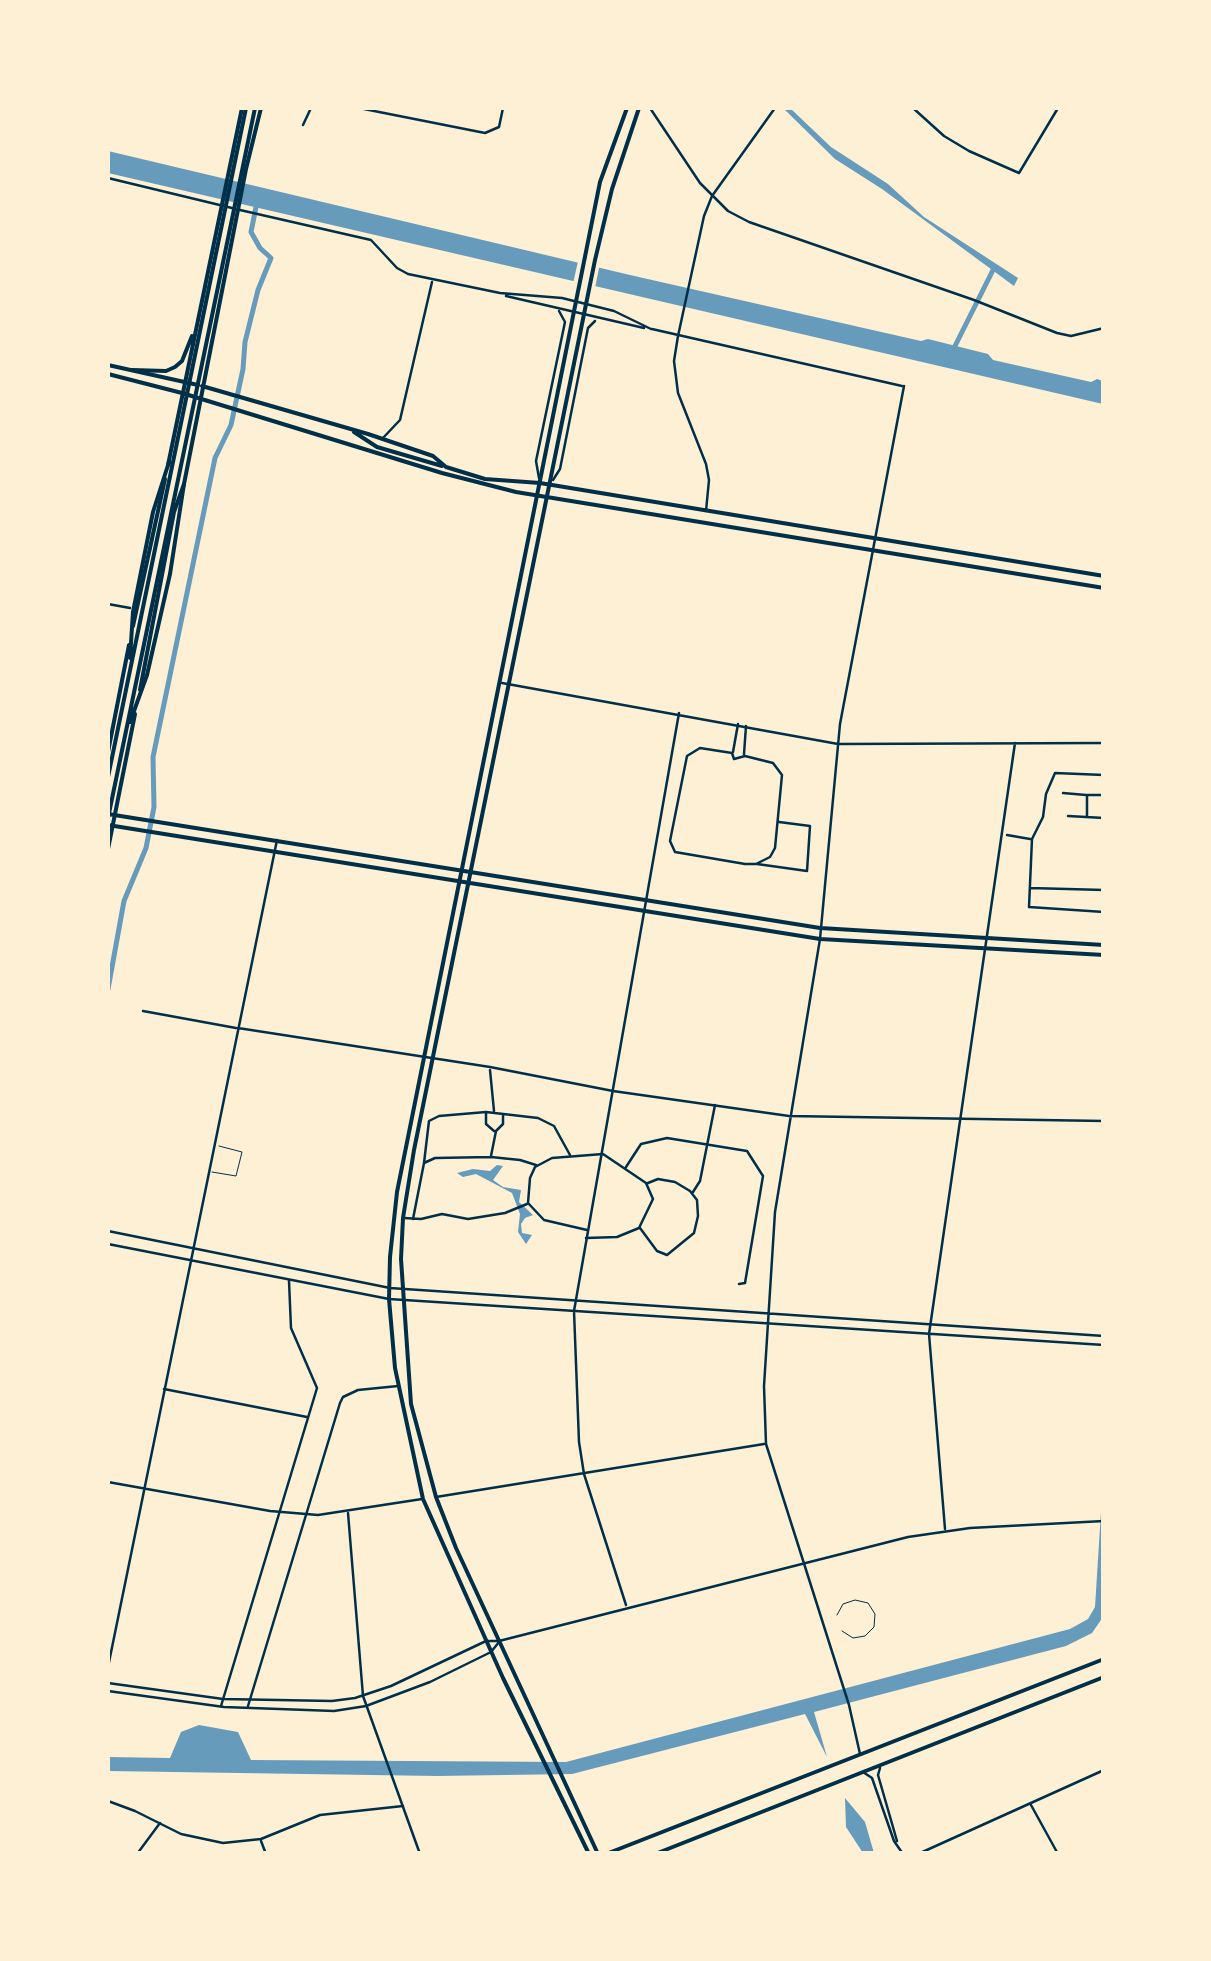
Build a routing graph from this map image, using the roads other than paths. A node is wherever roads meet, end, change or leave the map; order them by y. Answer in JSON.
{"nodes":[{"id":1,"x":244,"y":108,"type":"edge"},
{"id":2,"x":258,"y":108,"type":"edge"},
{"id":3,"x":311,"y":108,"type":"edge"},
{"id":4,"x":359,"y":108,"type":"edge"},
{"id":5,"x":504,"y":108,"type":"edge"},
{"id":6,"x":626,"y":108,"type":"edge"},
{"id":7,"x":639,"y":108,"type":"edge"},
{"id":8,"x":650,"y":108,"type":"edge"},
{"id":9,"x":774,"y":108,"type":"edge"},
{"id":10,"x":913,"y":108,"type":"edge"},
{"id":11,"x":1058,"y":108,"type":"edge"},
{"id":12,"x":303,"y":125,"type":"dead end"},
{"id":13,"x":108,"y":178,"type":"edge"},
{"id":14,"x":712,"y":196,"type":"junction"},
{"id":15,"x":433,"y":280,"type":"junction"},
{"id":16,"x":500,"y":294,"type":"junction"},
{"id":17,"x":558,"y":310,"type":"junction"},
{"id":18,"x":598,"y":318,"type":"junction"},
{"id":19,"x":197,"y":322,"type":"junction"},
{"id":20,"x":1104,"y":328,"type":"edge"},
{"id":21,"x":651,"y":329,"type":"junction"},
{"id":22,"x":678,"y":336,"type":"junction"},
{"id":23,"x":108,"y":365,"type":"edge"},
{"id":24,"x":132,"y":370,"type":"junction"},
{"id":25,"x":108,"y":374,"type":"edge"},
{"id":26,"x":185,"y":382,"type":"junction"},
{"id":27,"x":202,"y":386,"type":"junction"},
{"id":28,"x":182,"y":393,"type":"junction"},
{"id":29,"x":200,"y":398,"type":"junction"},
{"id":30,"x":349,"y":428,"type":"junction"},
{"id":31,"x":381,"y":440,"type":"junction"},
{"id":32,"x":168,"y":462,"type":"junction"},
{"id":33,"x":446,"y":468,"type":"junction"},
{"id":34,"x":184,"y":484,"type":"junction"},
{"id":35,"x":540,"y":484,"type":"junction"},
{"id":36,"x":549,"y":485,"type":"junction"},
{"id":37,"x":537,"y":496,"type":"junction"},
{"id":38,"x":548,"y":498,"type":"junction"},
{"id":39,"x":706,"y":512,"type":"junction"},
{"id":40,"x":876,"y":540,"type":"junction"},
{"id":41,"x":874,"y":552,"type":"junction"},
{"id":42,"x":1104,"y":576,"type":"edge"},
{"id":43,"x":1104,"y":588,"type":"edge"},
{"id":44,"x":108,"y":604,"type":"edge"},
{"id":45,"x":137,"y":610,"type":"junction"},
{"id":46,"x":129,"y":674,"type":"junction"},
{"id":47,"x":501,"y":683,"type":"junction"},
{"id":48,"x":511,"y":684,"type":"junction"},
{"id":49,"x":679,"y":713,"type":"junction"},
{"id":50,"x":738,"y":724,"type":"junction"},
{"id":51,"x":746,"y":726,"type":"junction"},
{"id":52,"x":125,"y":737,"type":"junction"},
{"id":53,"x":1015,"y":743,"type":"junction"},
{"id":54,"x":1104,"y":743,"type":"edge"},
{"id":55,"x":838,"y":744,"type":"junction"},
{"id":56,"x":108,"y":752,"type":"edge"},
{"id":57,"x":732,"y":753,"type":"junction"},
{"id":58,"x":745,"y":756,"type":"junction"},
{"id":59,"x":1104,"y":775,"type":"edge"},
{"id":60,"x":108,"y":777,"type":"edge"},
{"id":61,"x":1063,"y":793,"type":"dead end"},
{"id":62,"x":1087,"y":795,"type":"junction"},
{"id":63,"x":1104,"y":796,"type":"edge"},
{"id":64,"x":115,"y":814,"type":"junction"},
{"id":65,"x":662,"y":816,"type":"junction"},
{"id":66,"x":1068,"y":816,"type":"dead end"},
{"id":67,"x":1088,"y":816,"type":"junction"},
{"id":68,"x":674,"y":818,"type":"junction"},
{"id":69,"x":1104,"y":818,"type":"edge"},
{"id":70,"x":109,"y":821,"type":"edge"},
{"id":71,"x":779,"y":822,"type":"junction"},
{"id":72,"x":1007,"y":835,"type":"dead end"},
{"id":73,"x":1032,"y":839,"type":"junction"},
{"id":74,"x":277,"y":840,"type":"junction"},
{"id":75,"x":108,"y":849,"type":"edge"},
{"id":76,"x":275,"y":852,"type":"junction"},
{"id":77,"x":756,"y":864,"type":"junction"},
{"id":78,"x":461,"y":870,"type":"junction"},
{"id":79,"x":472,"y":872,"type":"junction"},
{"id":80,"x":459,"y":881,"type":"junction"},
{"id":81,"x":470,"y":883,"type":"junction"},
{"id":82,"x":1030,"y":888,"type":"junction"},
{"id":83,"x":1104,"y":890,"type":"edge"},
{"id":84,"x":648,"y":900,"type":"junction"},
{"id":85,"x":646,"y":911,"type":"junction"},
{"id":86,"x":1104,"y":912,"type":"edge"},
{"id":87,"x":820,"y":928,"type":"junction"},
{"id":88,"x":988,"y":938,"type":"junction"},
{"id":89,"x":820,"y":939,"type":"junction"},
{"id":90,"x":1104,"y":945,"type":"edge"},
{"id":91,"x":985,"y":949,"type":"junction"},
{"id":92,"x":1104,"y":955,"type":"edge"},
{"id":93,"x":143,"y":1012,"type":"dead end"},
{"id":94,"x":238,"y":1028,"type":"junction"},
{"id":95,"x":424,"y":1059,"type":"junction"},
{"id":96,"x":434,"y":1060,"type":"junction"},
{"id":97,"x":490,"y":1067,"type":"junction"},
{"id":98,"x":613,"y":1090,"type":"junction"},
{"id":99,"x":715,"y":1105,"type":"junction"},
{"id":100,"x":486,"y":1112,"type":"junction"},
{"id":101,"x":494,"y":1113,"type":"junction"},
{"id":102,"x":503,"y":1114,"type":"junction"},
{"id":103,"x":789,"y":1116,"type":"junction"},
{"id":104,"x":960,"y":1119,"type":"junction"},
{"id":105,"x":1104,"y":1121,"type":"edge"},
{"id":106,"x":496,"y":1132,"type":"junction"},
{"id":107,"x":214,"y":1145,"type":"junction"},
{"id":108,"x":707,"y":1147,"type":"junction"},
{"id":109,"x":600,"y":1154,"type":"junction"},
{"id":110,"x":571,"y":1156,"type":"junction"},
{"id":111,"x":491,"y":1158,"type":"junction"},
{"id":112,"x":424,"y":1164,"type":"junction"},
{"id":113,"x":538,"y":1166,"type":"junction"},
{"id":114,"x":625,"y":1168,"type":"junction"},
{"id":115,"x":209,"y":1171,"type":"junction"},
{"id":116,"x":646,"y":1183,"type":"junction"},
{"id":117,"x":693,"y":1194,"type":"junction"},
{"id":118,"x":526,"y":1205,"type":"junction"},
{"id":119,"x":402,"y":1218,"type":"junction"},
{"id":120,"x":413,"y":1219,"type":"junction"},
{"id":121,"x":639,"y":1228,"type":"junction"},
{"id":122,"x":587,"y":1230,"type":"junction"},
{"id":123,"x":108,"y":1231,"type":"edge"},
{"id":124,"x":586,"y":1238,"type":"junction"},
{"id":125,"x":108,"y":1244,"type":"edge"},
{"id":126,"x":194,"y":1248,"type":"junction"},
{"id":127,"x":190,"y":1260,"type":"junction"},
{"id":128,"x":289,"y":1279,"type":"junction"},
{"id":129,"x":739,"y":1284,"type":"dead end"},
{"id":130,"x":390,"y":1288,"type":"junction"},
{"id":131,"x":401,"y":1289,"type":"junction"},
{"id":132,"x":389,"y":1299,"type":"junction"},
{"id":133,"x":402,"y":1300,"type":"junction"},
{"id":134,"x":576,"y":1300,"type":"junction"},
{"id":135,"x":574,"y":1311,"type":"junction"},
{"id":136,"x":768,"y":1313,"type":"junction"},
{"id":137,"x":930,"y":1323,"type":"junction"},
{"id":138,"x":768,"y":1324,"type":"junction"},
{"id":139,"x":928,"y":1334,"type":"junction"},
{"id":140,"x":1104,"y":1336,"type":"edge"},
{"id":141,"x":1104,"y":1345,"type":"edge"},
{"id":142,"x":398,"y":1386,"type":"junction"},
{"id":143,"x":164,"y":1389,"type":"junction"},
{"id":144,"x":309,"y":1417,"type":"junction"},
{"id":145,"x":766,"y":1444,"type":"junction"},
{"id":146,"x":584,"y":1474,"type":"junction"},
{"id":147,"x":108,"y":1482,"type":"edge"},
{"id":148,"x":144,"y":1489,"type":"junction"},
{"id":149,"x":436,"y":1497,"type":"junction"},
{"id":150,"x":424,"y":1499,"type":"junction"},
{"id":151,"x":281,"y":1512,"type":"junction"},
{"id":152,"x":348,"y":1513,"type":"junction"},
{"id":153,"x":306,"y":1514,"type":"junction"},
{"id":154,"x":1104,"y":1521,"type":"edge"},
{"id":155,"x":945,"y":1530,"type":"junction"},
{"id":156,"x":804,"y":1565,"type":"junction"},
{"id":157,"x":627,"y":1608,"type":"junction"},
{"id":158,"x":837,"y":1616,"type":"dead end"},
{"id":159,"x":842,"y":1631,"type":"dead end"},
{"id":160,"x":486,"y":1641,"type":"junction"},
{"id":161,"x":500,"y":1641,"type":"junction"},
{"id":162,"x":491,"y":1652,"type":"junction"},
{"id":163,"x":1104,"y":1659,"type":"edge"},
{"id":164,"x":108,"y":1667,"type":"edge"},
{"id":165,"x":1104,"y":1677,"type":"edge"},
{"id":166,"x":108,"y":1684,"type":"edge"},
{"id":167,"x":108,"y":1691,"type":"edge"},
{"id":168,"x":363,"y":1696,"type":"junction"},
{"id":169,"x":223,"y":1699,"type":"junction"},
{"id":170,"x":250,"y":1700,"type":"junction"},
{"id":171,"x":221,"y":1706,"type":"junction"},
{"id":172,"x":366,"y":1706,"type":"junction"},
{"id":173,"x":248,"y":1708,"type":"junction"},
{"id":174,"x":860,"y":1755,"type":"junction"},
{"id":175,"x":880,"y":1764,"type":"junction"},
{"id":176,"x":1104,"y":1770,"type":"edge"},
{"id":177,"x":862,"y":1772,"type":"junction"},
{"id":178,"x":108,"y":1801,"type":"edge"},
{"id":179,"x":1030,"y":1804,"type":"junction"},
{"id":180,"x":403,"y":1806,"type":"junction"},
{"id":181,"x":160,"y":1823,"type":"junction"},
{"id":182,"x":260,"y":1839,"type":"junction"},
{"id":183,"x":898,"y":1843,"type":"junction"},
{"id":184,"x":137,"y":1854,"type":"edge"},
{"id":185,"x":266,"y":1854,"type":"edge"},
{"id":186,"x":420,"y":1854,"type":"edge"},
{"id":187,"x":588,"y":1854,"type":"edge"},
{"id":188,"x":598,"y":1854,"type":"edge"},
{"id":189,"x":606,"y":1854,"type":"edge"},
{"id":190,"x":655,"y":1854,"type":"edge"},
{"id":191,"x":903,"y":1854,"type":"edge"},
{"id":192,"x":918,"y":1854,"type":"edge"},
{"id":193,"x":1058,"y":1854,"type":"edge"}],
"edges":[{"from":1,"to":19,"type":"main road"},
{"from":1,"to":46,"type":"main road"},
{"from":2,"to":27,"type":"main road"},
{"from":2,"to":52,"type":"main road"},
{"from":3,"to":12,"type":"street"},
{"from":4,"to":5,"type":"street"},
{"from":6,"to":35,"type":"main road"},
{"from":7,"to":36,"type":"main road"},
{"from":8,"to":14,"type":"street"},
{"from":9,"to":14,"type":"street"},
{"from":10,"to":11,"type":"street"},
{"from":13,"to":15,"type":"street"},
{"from":14,"to":20,"type":"street"},
{"from":14,"to":22,"type":"street"},
{"from":15,"to":16,"type":"street"},
{"from":15,"to":31,"type":"street"},
{"from":16,"to":17,"type":"street"},
{"from":16,"to":21,"type":"street"},
{"from":17,"to":18,"type":"street"},
{"from":17,"to":35,"type":"street"},
{"from":18,"to":21,"type":"street"},
{"from":18,"to":36,"type":"street"},
{"from":19,"to":24,"type":"main road"},
{"from":19,"to":26,"type":"main road"},
{"from":21,"to":22,"type":"street"},
{"from":22,"to":39,"type":"street"},
{"from":22,"to":40,"type":"street"},
{"from":23,"to":24,"type":"main road"},
{"from":24,"to":26,"type":"main road"},
{"from":25,"to":28,"type":"main road"},
{"from":26,"to":27,"type":"main road"},
{"from":26,"to":28,"type":"main road"},
{"from":27,"to":29,"type":"main road"},
{"from":27,"to":30,"type":"main road"},
{"from":28,"to":29,"type":"main road"},
{"from":28,"to":32,"type":"main road"},
{"from":29,"to":34,"type":"main road"},
{"from":29,"to":37,"type":"main road"},
{"from":30,"to":31,"type":"main road"},
{"from":30,"to":33,"type":"main road"},
{"from":31,"to":33,"type":"main road"},
{"from":32,"to":45,"type":"main road"},
{"from":32,"to":46,"type":"main road"},
{"from":33,"to":35,"type":"main road"},
{"from":34,"to":52,"type":"main road"},
{"from":34,"to":64,"type":"main road"},
{"from":35,"to":36,"type":"main road"},
{"from":35,"to":37,"type":"main road"},
{"from":36,"to":38,"type":"main road"},
{"from":36,"to":39,"type":"main road"},
{"from":37,"to":38,"type":"main road"},
{"from":37,"to":47,"type":"main road"},
{"from":38,"to":41,"type":"main road"},
{"from":38,"to":48,"type":"main road"},
{"from":39,"to":40,"type":"main road"},
{"from":40,"to":41,"type":"street"},
{"from":40,"to":42,"type":"main road"},
{"from":41,"to":43,"type":"main road"},
{"from":41,"to":55,"type":"street"},
{"from":44,"to":45,"type":"street"},
{"from":45,"to":56,"type":"main road"},
{"from":46,"to":60,"type":"main road"},
{"from":47,"to":48,"type":"street"},
{"from":47,"to":78,"type":"main road"},
{"from":48,"to":49,"type":"street"},
{"from":48,"to":79,"type":"main road"},
{"from":49,"to":50,"type":"street"},
{"from":49,"to":65,"type":"street"},
{"from":50,"to":51,"type":"street"},
{"from":50,"to":57,"type":"street"},
{"from":51,"to":55,"type":"street"},
{"from":51,"to":58,"type":"street"},
{"from":52,"to":70,"type":"main road"},
{"from":53,"to":54,"type":"street"},
{"from":53,"to":55,"type":"street"},
{"from":53,"to":88,"type":"street"},
{"from":55,"to":87,"type":"street"},
{"from":57,"to":58,"type":"street"},
{"from":57,"to":68,"type":"street"},
{"from":58,"to":71,"type":"street"},
{"from":59,"to":73,"type":"street"},
{"from":61,"to":62,"type":"street"},
{"from":62,"to":63,"type":"street"},
{"from":62,"to":67,"type":"street"},
{"from":64,"to":70,"type":"main road"},
{"from":64,"to":70,"type":"main road"},
{"from":64,"to":74,"type":"main road"},
{"from":65,"to":68,"type":"street"},
{"from":65,"to":84,"type":"street"},
{"from":66,"to":67,"type":"street"},
{"from":67,"to":69,"type":"street"},
{"from":68,"to":77,"type":"street"},
{"from":70,"to":75,"type":"main road"},
{"from":70,"to":76,"type":"main road"},
{"from":71,"to":77,"type":"street"},
{"from":71,"to":77,"type":"street"},
{"from":72,"to":73,"type":"street"},
{"from":73,"to":82,"type":"street"},
{"from":74,"to":76,"type":"street"},
{"from":74,"to":78,"type":"main road"},
{"from":76,"to":80,"type":"main road"},
{"from":76,"to":94,"type":"street"},
{"from":78,"to":79,"type":"main road"},
{"from":78,"to":80,"type":"main road"},
{"from":79,"to":81,"type":"main road"},
{"from":79,"to":84,"type":"main road"},
{"from":80,"to":81,"type":"main road"},
{"from":80,"to":95,"type":"main road"},
{"from":81,"to":85,"type":"main road"},
{"from":81,"to":96,"type":"main road"},
{"from":82,"to":83,"type":"street"},
{"from":82,"to":86,"type":"street"},
{"from":84,"to":85,"type":"street"},
{"from":84,"to":87,"type":"main road"},
{"from":85,"to":89,"type":"main road"},
{"from":85,"to":98,"type":"street"},
{"from":87,"to":88,"type":"main road"},
{"from":87,"to":89,"type":"street"},
{"from":88,"to":90,"type":"main road"},
{"from":88,"to":91,"type":"street"},
{"from":89,"to":91,"type":"main road"},
{"from":89,"to":103,"type":"street"},
{"from":91,"to":92,"type":"main road"},
{"from":91,"to":104,"type":"street"},
{"from":93,"to":94,"type":"street"},
{"from":94,"to":95,"type":"street"},
{"from":94,"to":107,"type":"street"},
{"from":95,"to":96,"type":"street"},
{"from":95,"to":130,"type":"main road"},
{"from":96,"to":97,"type":"street"},
{"from":96,"to":119,"type":"main road"},
{"from":97,"to":98,"type":"street"},
{"from":97,"to":101,"type":"street"},
{"from":98,"to":99,"type":"street"},
{"from":98,"to":109,"type":"street"},
{"from":99,"to":103,"type":"street"},
{"from":99,"to":108,"type":"street"},
{"from":100,"to":101,"type":"street"},
{"from":100,"to":106,"type":"street"},
{"from":100,"to":112,"type":"street"},
{"from":101,"to":102,"type":"street"},
{"from":102,"to":106,"type":"street"},
{"from":102,"to":110,"type":"street"},
{"from":103,"to":104,"type":"street"},
{"from":103,"to":136,"type":"street"},
{"from":104,"to":105,"type":"street"},
{"from":104,"to":137,"type":"street"},
{"from":106,"to":111,"type":"street"},
{"from":107,"to":115,"type":"street"},
{"from":107,"to":115,"type":"street"},
{"from":108,"to":114,"type":"street"},
{"from":108,"to":117,"type":"street"},
{"from":108,"to":129,"type":"street"},
{"from":109,"to":110,"type":"street"},
{"from":109,"to":114,"type":"street"},
{"from":109,"to":122,"type":"street"},
{"from":110,"to":113,"type":"street"},
{"from":111,"to":112,"type":"street"},
{"from":111,"to":113,"type":"street"},
{"from":112,"to":120,"type":"street"},
{"from":113,"to":118,"type":"street"},
{"from":114,"to":116,"type":"street"},
{"from":115,"to":126,"type":"street"},
{"from":116,"to":117,"type":"street"},
{"from":116,"to":121,"type":"street"},
{"from":117,"to":121,"type":"street"},
{"from":118,"to":120,"type":"street"},
{"from":118,"to":122,"type":"street"},
{"from":119,"to":120,"type":"street"},
{"from":119,"to":131,"type":"main road"},
{"from":121,"to":124,"type":"street"},
{"from":122,"to":124,"type":"street"},
{"from":123,"to":126,"type":"street"},
{"from":124,"to":134,"type":"street"},
{"from":125,"to":127,"type":"street"},
{"from":126,"to":127,"type":"street"},
{"from":126,"to":130,"type":"street"},
{"from":127,"to":128,"type":"street"},
{"from":127,"to":143,"type":"street"},
{"from":128,"to":132,"type":"street"},
{"from":128,"to":144,"type":"street"},
{"from":130,"to":131,"type":"street"},
{"from":130,"to":132,"type":"main road"},
{"from":131,"to":133,"type":"main road"},
{"from":131,"to":134,"type":"street"},
{"from":132,"to":133,"type":"street"},
{"from":132,"to":142,"type":"main road"},
{"from":133,"to":135,"type":"street"},
{"from":133,"to":149,"type":"main road"},
{"from":134,"to":135,"type":"street"},
{"from":134,"to":136,"type":"street"},
{"from":135,"to":138,"type":"street"},
{"from":135,"to":146,"type":"street"},
{"from":136,"to":137,"type":"street"},
{"from":136,"to":138,"type":"street"},
{"from":137,"to":139,"type":"street"},
{"from":137,"to":140,"type":"street"},
{"from":138,"to":139,"type":"street"},
{"from":138,"to":145,"type":"street"},
{"from":139,"to":141,"type":"street"},
{"from":139,"to":155,"type":"street"},
{"from":142,"to":150,"type":"main road"},
{"from":142,"to":153,"type":"street"},
{"from":143,"to":144,"type":"street"},
{"from":143,"to":148,"type":"street"},
{"from":144,"to":151,"type":"street"},
{"from":145,"to":146,"type":"street"},
{"from":145,"to":156,"type":"street"},
{"from":146,"to":149,"type":"street"},
{"from":146,"to":157,"type":"street"},
{"from":147,"to":148,"type":"street"},
{"from":148,"to":151,"type":"street"},
{"from":148,"to":164,"type":"street"},
{"from":149,"to":161,"type":"main road"},
{"from":150,"to":152,"type":"street"},
{"from":150,"to":160,"type":"main road"},
{"from":151,"to":153,"type":"street"},
{"from":151,"to":169,"type":"street"},
{"from":152,"to":153,"type":"street"},
{"from":152,"to":168,"type":"street"},
{"from":153,"to":170,"type":"street"},
{"from":154,"to":155,"type":"street"},
{"from":155,"to":156,"type":"street"},
{"from":156,"to":157,"type":"street"},
{"from":156,"to":174,"type":"street"},
{"from":157,"to":161,"type":"street"},
{"from":158,"to":159,"type":"street"},
{"from":160,"to":161,"type":"street"},
{"from":160,"to":162,"type":"main road"},
{"from":160,"to":168,"type":"street"},
{"from":161,"to":162,"type":"street"},
{"from":161,"to":188,"type":"main road"},
{"from":162,"to":172,"type":"street"},
{"from":162,"to":187,"type":"main road"},
{"from":163,"to":174,"type":"main road"},
{"from":165,"to":175,"type":"main road"},
{"from":166,"to":169,"type":"street"},
{"from":167,"to":171,"type":"street"},
{"from":168,"to":170,"type":"street"},
{"from":168,"to":172,"type":"street"},
{"from":169,"to":170,"type":"street"},
{"from":169,"to":171,"type":"street"},
{"from":170,"to":173,"type":"street"},
{"from":171,"to":173,"type":"street"},
{"from":172,"to":173,"type":"street"},
{"from":172,"to":180,"type":"street"},
{"from":174,"to":189,"type":"main road"},
{"from":175,"to":177,"type":"main road"},
{"from":175,"to":183,"type":"street"},
{"from":176,"to":179,"type":"street"},
{"from":177,"to":183,"type":"street"},
{"from":177,"to":190,"type":"main road"},
{"from":178,"to":181,"type":"street"},
{"from":179,"to":192,"type":"street"},
{"from":179,"to":193,"type":"street"},
{"from":180,"to":182,"type":"street"},
{"from":180,"to":186,"type":"street"},
{"from":181,"to":182,"type":"street"},
{"from":181,"to":184,"type":"street"},
{"from":182,"to":185,"type":"street"},
{"from":183,"to":191,"type":"street"}]}
